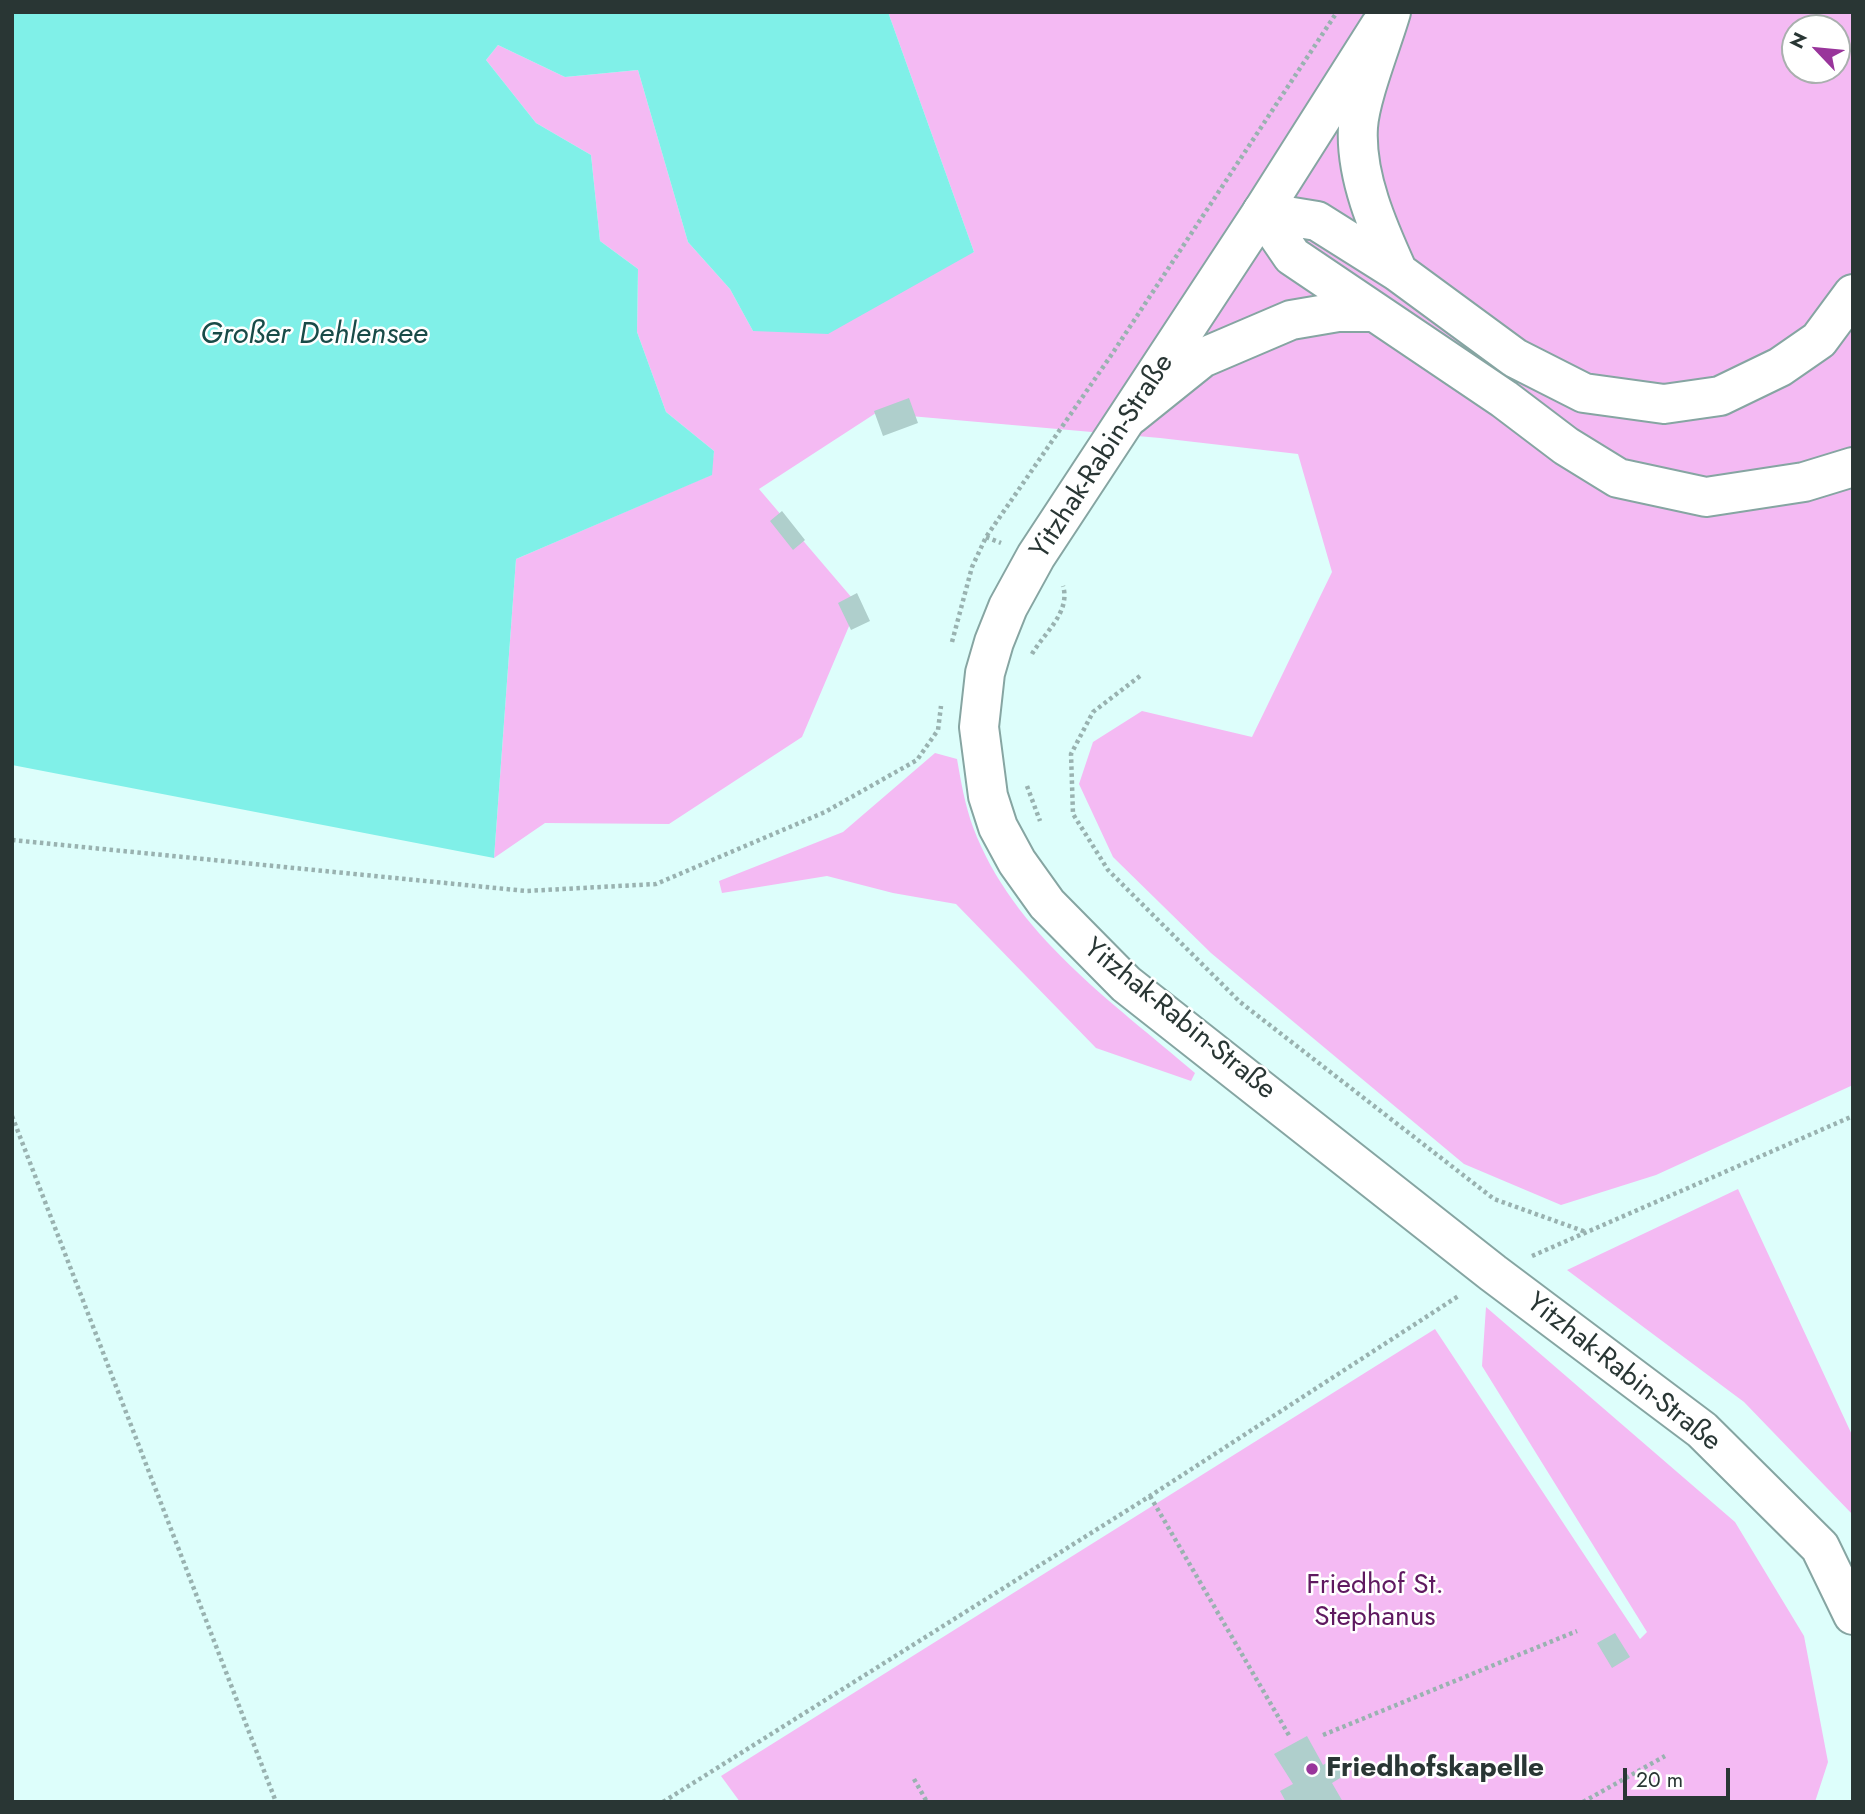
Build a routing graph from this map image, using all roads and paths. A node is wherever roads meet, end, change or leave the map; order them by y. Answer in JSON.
{"nodes":[{"id":1,"x":1337,"y":12,"type":"edge"},
{"id":2,"x":1390,"y":12,"type":"edge"},
{"id":3,"x":1262,"y":212,"type":"junction"},
{"id":4,"x":1398,"y":272,"type":"junction"},
{"id":5,"x":1853,"y":294,"type":"edge"},
{"id":6,"x":1371,"y":312,"type":"junction"},
{"id":7,"x":1131,"y":415,"type":"junction"},
{"id":8,"x":1853,"y":467,"type":"edge"},
{"id":9,"x":986,"y":537,"type":"junction"},
{"id":10,"x":1036,"y":556,"type":"junction"},
{"id":11,"x":950,"y":655,"type":"dead end"},
{"id":12,"x":1027,"y":665,"type":"dead end"},
{"id":13,"x":1140,"y":676,"type":"dead end"},
{"id":14,"x":942,"y":695,"type":"dead end"},
{"id":15,"x":1026,"y":783,"type":"dead end"},
{"id":16,"x":1045,"y":830,"type":"dead end"},
{"id":17,"x":12,"y":840,"type":"edge"},
{"id":18,"x":12,"y":1116,"type":"edge"},
{"id":19,"x":1853,"y":1116,"type":"edge"},
{"id":20,"x":1586,"y":1232,"type":"junction"},
{"id":21,"x":1493,"y":1273,"type":"junction"},
{"id":22,"x":1150,"y":1496,"type":"junction"},
{"id":23,"x":1853,"y":1615,"type":"edge"},
{"id":24,"x":1577,"y":1631,"type":"dead end"},
{"id":25,"x":1323,"y":1735,"type":"dead end"},
{"id":26,"x":1290,"y":1737,"type":"dead end"},
{"id":27,"x":1665,"y":1756,"type":"dead end"},
{"id":28,"x":914,"y":1779,"type":"dead end"},
{"id":29,"x":276,"y":1802,"type":"edge"},
{"id":30,"x":663,"y":1802,"type":"edge"},
{"id":31,"x":927,"y":1802,"type":"edge"},
{"id":32,"x":1583,"y":1802,"type":"edge"}],
"edges":[{"from":1,"to":9,"type":"path"},
{"from":2,"to":3,"type":"main road","name":"Yitzhak-Rabin-Straße"},
{"from":2,"to":4,"type":"main road"},
{"from":3,"to":4,"type":"main road"},
{"from":3,"to":6,"type":"main road"},
{"from":3,"to":7,"type":"main road","name":"Yitzhak-Rabin-Straße"},
{"from":4,"to":5,"type":"main road"},
{"from":6,"to":7,"type":"main road"},
{"from":6,"to":8,"type":"main road"},
{"from":7,"to":10,"type":"main road","name":"Yitzhak-Rabin-Straße"},
{"from":9,"to":10,"type":"path"},
{"from":9,"to":11,"type":"path"},
{"from":10,"to":12,"type":"path"},
{"from":10,"to":21,"type":"main road","name":"Yitzhak-Rabin-Straße"},
{"from":13,"to":20,"type":"path"},
{"from":14,"to":17,"type":"path"},
{"from":15,"to":16,"type":"path"},
{"from":18,"to":29,"type":"path"},
{"from":19,"to":20,"type":"path"},
{"from":20,"to":21,"type":"path"},
{"from":21,"to":22,"type":"path"},
{"from":21,"to":23,"type":"main road","name":"Yitzhak-Rabin-Straße"},
{"from":22,"to":26,"type":"path"},
{"from":22,"to":30,"type":"path"},
{"from":24,"to":25,"type":"path"},
{"from":27,"to":32,"type":"path"},
{"from":28,"to":31,"type":"path"}]}
